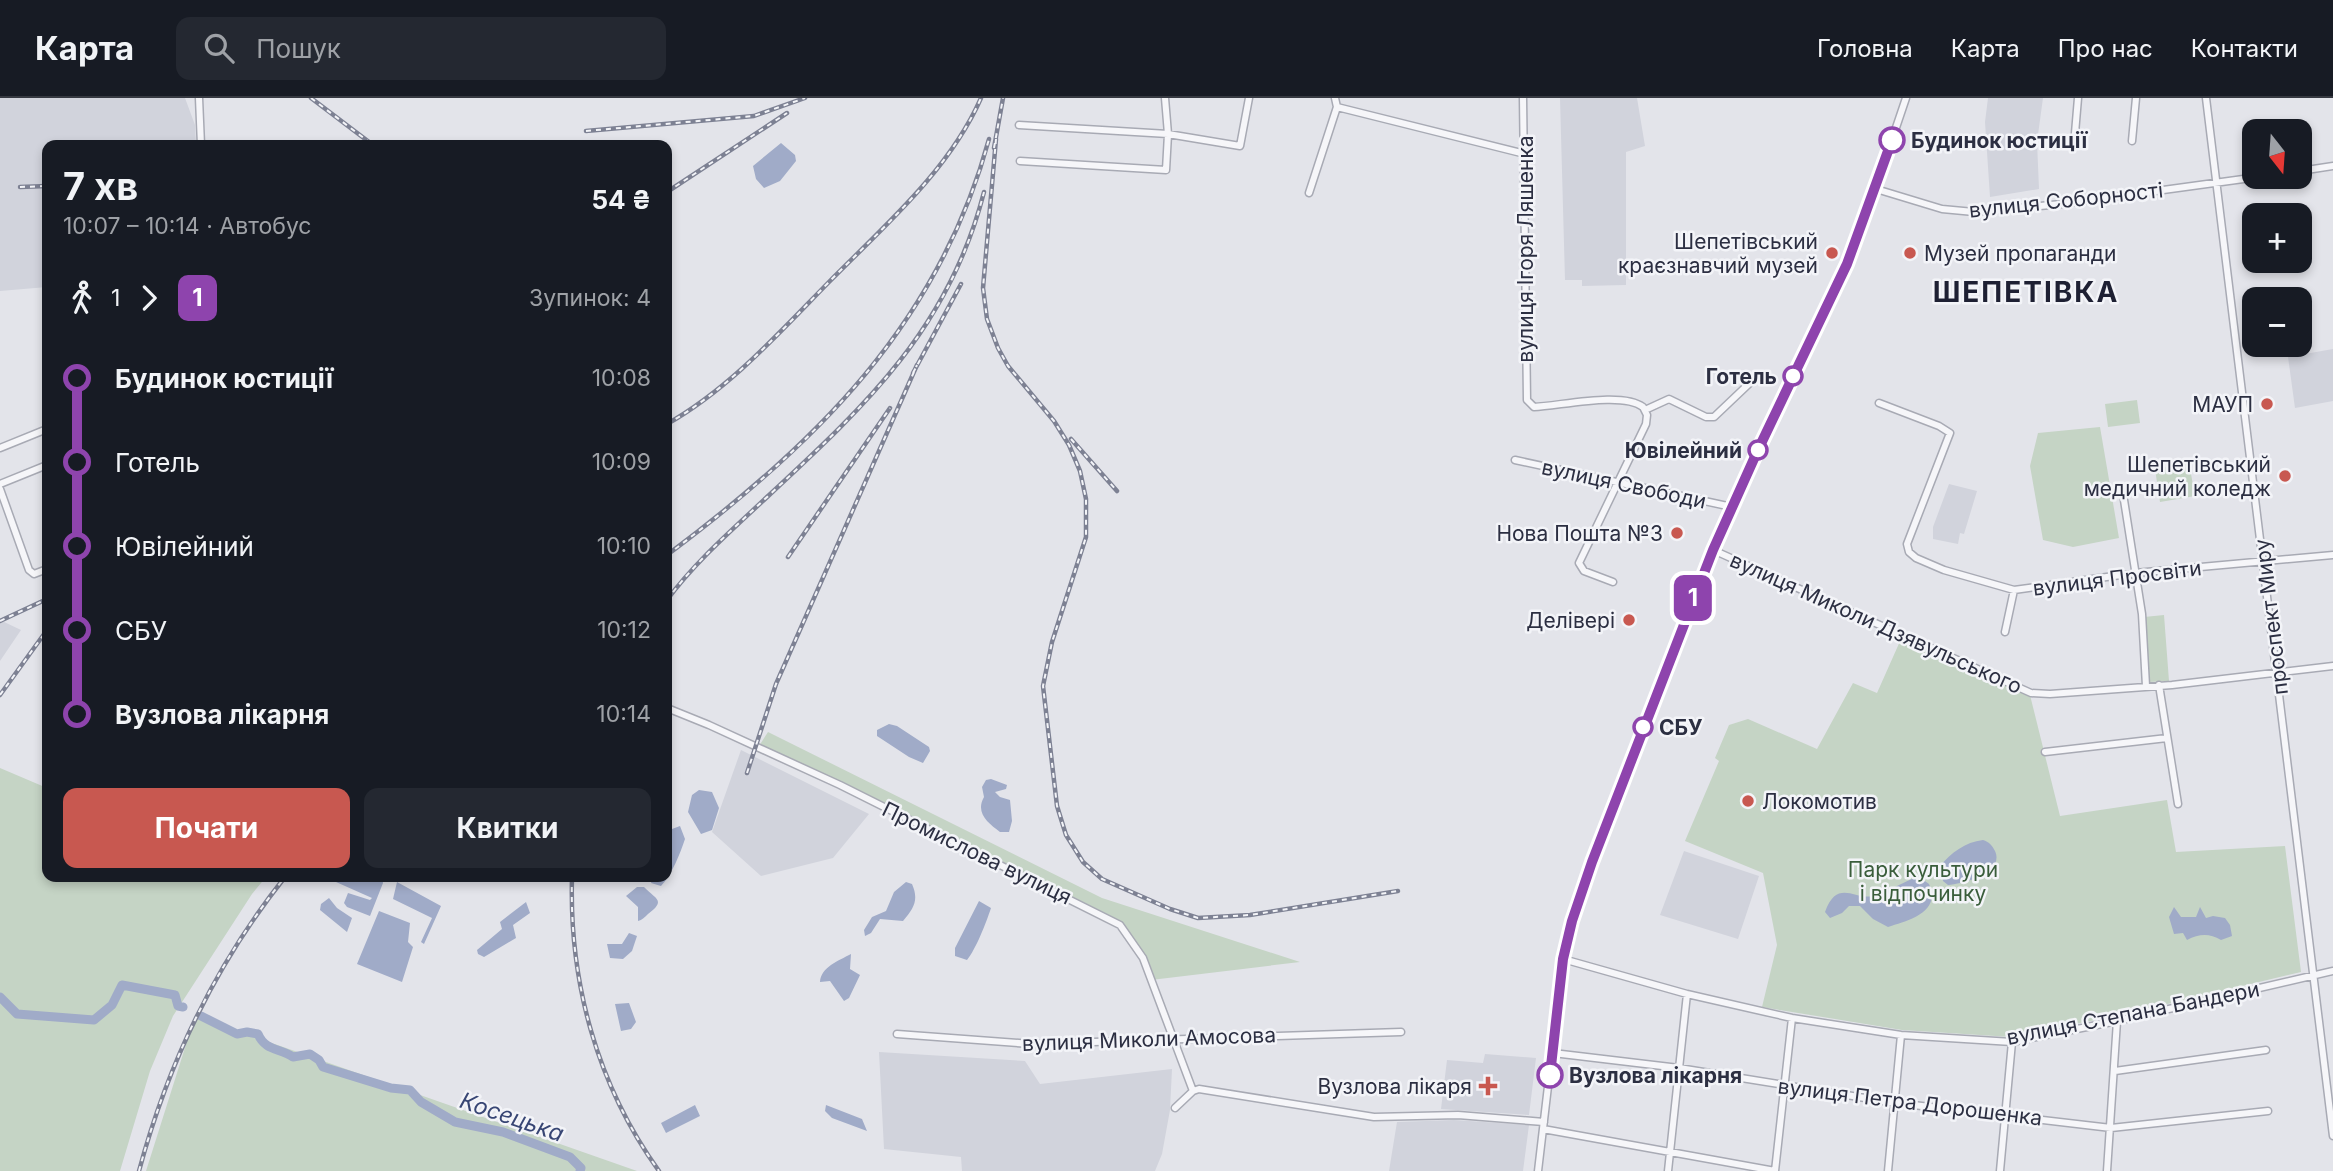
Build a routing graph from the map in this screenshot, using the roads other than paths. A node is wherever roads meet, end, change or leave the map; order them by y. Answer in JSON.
{"nodes":[{"id":1,"x":199,"y":98,"type":"edge"},
{"id":2,"x":1165,"y":98,"type":"edge"},
{"id":3,"x":1249,"y":98,"type":"edge"},
{"id":4,"x":1335,"y":98,"type":"edge"},
{"id":5,"x":1523,"y":98,"type":"edge"},
{"id":6,"x":1906,"y":98,"type":"edge"},
{"id":7,"x":2078,"y":98,"type":"edge"},
{"id":8,"x":2136,"y":98,"type":"edge"},
{"id":9,"x":2206,"y":98,"type":"edge"},
{"id":10,"x":1336,"y":107,"type":"junction"},
{"id":11,"x":1019,"y":125,"type":"dead end"},
{"id":12,"x":1168,"y":134,"type":"junction"},
{"id":13,"x":201,"y":140,"type":"edge"},
{"id":14,"x":2132,"y":141,"type":"dead end"},
{"id":15,"x":2074,"y":145,"type":"dead end"},
{"id":16,"x":1525,"y":154,"type":"junction"},
{"id":17,"x":1020,"y":161,"type":"dead end"},
{"id":18,"x":2333,"y":166,"type":"edge"},
{"id":19,"x":2312,"y":169,"type":"edge"},
{"id":20,"x":2242,"y":179,"type":"edge"},
{"id":21,"x":2217,"y":182,"type":"junction"},
{"id":22,"x":1876,"y":189,"type":"junction"},
{"id":23,"x":1309,"y":193,"type":"dead end"},
{"id":24,"x":1754,"y":379,"type":"dead end"},
{"id":25,"x":1879,"y":403,"type":"dead end"},
{"id":26,"x":1645,"y":410,"type":"junction"},
{"id":27,"x":42,"y":431,"type":"edge"},
{"id":28,"x":0,"y":448,"type":"edge"},
{"id":29,"x":1515,"y":460,"type":"dead end"},
{"id":30,"x":42,"y":467,"type":"edge"},
{"id":31,"x":1619,"y":482,"type":"junction"},
{"id":32,"x":0,"y":486,"type":"edge"},
{"id":33,"x":2124,"y":500,"type":"dead end"},
{"id":34,"x":1732,"y":507,"type":"junction"},
{"id":35,"x":1713,"y":550,"type":"junction"},
{"id":36,"x":2333,"y":555,"type":"edge"},
{"id":37,"x":2264,"y":562,"type":"junction"},
{"id":38,"x":42,"y":571,"type":"edge"},
{"id":39,"x":2136,"y":573,"type":"junction"},
{"id":40,"x":1613,"y":582,"type":"dead end"},
{"id":41,"x":2014,"y":590,"type":"junction"},
{"id":42,"x":2005,"y":632,"type":"dead end"},
{"id":43,"x":2333,"y":666,"type":"edge"},
{"id":44,"x":2277,"y":672,"type":"junction"},
{"id":45,"x":2159,"y":685,"type":"junction"},
{"id":46,"x":2146,"y":686,"type":"junction"},
{"id":47,"x":672,"y":710,"type":"edge"},
{"id":48,"x":2167,"y":738,"type":"junction"},
{"id":49,"x":2045,"y":752,"type":"dead end"},
{"id":50,"x":2178,"y":804,"type":"dead end"},
{"id":51,"x":1563,"y":959,"type":"junction"},
{"id":52,"x":2333,"y":971,"type":"edge"},
{"id":53,"x":2313,"y":975,"type":"junction"},
{"id":54,"x":1687,"y":994,"type":"junction"},
{"id":55,"x":1792,"y":1018,"type":"junction"},
{"id":56,"x":2117,"y":1021,"type":"junction"},
{"id":57,"x":1401,"y":1032,"type":"dead end"},
{"id":58,"x":897,"y":1034,"type":"dead end"},
{"id":59,"x":1901,"y":1035,"type":"junction"},
{"id":60,"x":1174,"y":1040,"type":"junction"},
{"id":61,"x":2012,"y":1042,"type":"junction"},
{"id":62,"x":2266,"y":1050,"type":"dead end"},
{"id":63,"x":1553,"y":1053,"type":"junction"},
{"id":64,"x":1679,"y":1068,"type":"junction"},
{"id":65,"x":2115,"y":1071,"type":"junction"},
{"id":66,"x":1785,"y":1086,"type":"junction"},
{"id":67,"x":1193,"y":1091,"type":"junction"},
{"id":68,"x":2330,"y":1091,"type":"edge"},
{"id":69,"x":1896,"y":1102,"type":"junction"},
{"id":70,"x":1175,"y":1108,"type":"dead end"},
{"id":71,"x":2268,"y":1111,"type":"dead end"},
{"id":72,"x":2007,"y":1115,"type":"junction"},
{"id":73,"x":1544,"y":1126,"type":"junction"},
{"id":74,"x":2111,"y":1128,"type":"junction"},
{"id":75,"x":2333,"y":1136,"type":"edge"},
{"id":76,"x":1670,"y":1153,"type":"junction"},
{"id":77,"x":1724,"y":1162,"type":"junction"},
{"id":78,"x":1538,"y":1171,"type":"edge"},
{"id":79,"x":1668,"y":1171,"type":"edge"},
{"id":80,"x":1724,"y":1171,"type":"edge"},
{"id":81,"x":1775,"y":1171,"type":"edge"},
{"id":82,"x":1888,"y":1171,"type":"edge"},
{"id":83,"x":2000,"y":1171,"type":"edge"},
{"id":84,"x":2107,"y":1171,"type":"edge"}],
"edges":[{"from":1,"to":13,"type":"street"},
{"from":2,"to":12,"type":"street"},
{"from":3,"to":12,"type":"street"},
{"from":4,"to":10,"type":"street"},
{"from":5,"to":16,"type":"street","name":"вулиця Ігоря Ляшенка"},
{"from":6,"to":22,"type":"street"},
{"from":7,"to":15,"type":"street"},
{"from":8,"to":14,"type":"street"},
{"from":9,"to":21,"type":"street","name":"проспект Миру"},
{"from":10,"to":16,"type":"street"},
{"from":10,"to":23,"type":"street"},
{"from":11,"to":12,"type":"street"},
{"from":12,"to":17,"type":"street"},
{"from":16,"to":26,"type":"street","name":"вулиця Ігоря Ляшенка"},
{"from":18,"to":19,"type":"street"},
{"from":20,"to":21,"type":"street","name":"вулиця Соборності"},
{"from":21,"to":22,"type":"street","name":"вулиця Соборності"},
{"from":21,"to":37,"type":"street","name":"проспект Миру"},
{"from":22,"to":34,"type":"street"},
{"from":24,"to":26,"type":"street"},
{"from":25,"to":41,"type":"street","name":"вулиця Просвіти"},
{"from":26,"to":31,"type":"street"},
{"from":27,"to":28,"type":"street"},
{"from":29,"to":31,"type":"street","name":"вулиця Свободи"},
{"from":30,"to":32,"type":"street"},
{"from":31,"to":34,"type":"street","name":"вулиця Свободи"},
{"from":31,"to":40,"type":"street"},
{"from":32,"to":38,"type":"street"},
{"from":33,"to":39,"type":"street"},
{"from":34,"to":35,"type":"street"},
{"from":35,"to":46,"type":"street","name":"вулиця Миколи Дзявульського"},
{"from":35,"to":51,"type":"street"},
{"from":36,"to":37,"type":"street","name":"вулиця Просвіти"},
{"from":37,"to":39,"type":"street","name":"вулиця Просвіти"},
{"from":37,"to":44,"type":"street","name":"проспект Миру"},
{"from":39,"to":41,"type":"street","name":"вулиця Просвіти"},
{"from":39,"to":46,"type":"street"},
{"from":41,"to":42,"type":"street"},
{"from":43,"to":44,"type":"street","name":"вулиця Миколи Дзявульського"},
{"from":44,"to":45,"type":"street","name":"вулиця Миколи Дзявульського"},
{"from":44,"to":53,"type":"street","name":"проспект Миру"},
{"from":45,"to":46,"type":"street","name":"вулиця Миколи Дзявульського"},
{"from":45,"to":48,"type":"street"},
{"from":47,"to":60,"type":"street","name":"Промислова вулиця"},
{"from":48,"to":49,"type":"street"},
{"from":48,"to":50,"type":"street"},
{"from":51,"to":54,"type":"street","name":"вулиця Степана Бандери"},
{"from":51,"to":63,"type":"street"},
{"from":52,"to":53,"type":"street","name":"вулиця Степана Бандери"},
{"from":53,"to":56,"type":"street","name":"вулиця Степана Бандери"},
{"from":53,"to":68,"type":"street","name":"проспект Миру"},
{"from":54,"to":55,"type":"street","name":"вулиця Степана Бандери"},
{"from":54,"to":64,"type":"street"},
{"from":55,"to":59,"type":"street","name":"вулиця Степана Бандери"},
{"from":55,"to":66,"type":"street"},
{"from":56,"to":61,"type":"street","name":"вулиця Степана Бандери"},
{"from":56,"to":65,"type":"street"},
{"from":57,"to":60,"type":"street","name":"вулиця Миколи Амосова"},
{"from":58,"to":60,"type":"street","name":"вулиця Миколи Амосова"},
{"from":59,"to":61,"type":"street","name":"вулиця Степана Бандери"},
{"from":59,"to":69,"type":"street"},
{"from":60,"to":67,"type":"street","name":"Промислова вулиця"},
{"from":61,"to":72,"type":"street"},
{"from":62,"to":65,"type":"street"},
{"from":63,"to":64,"type":"street","name":"вулиця Петра Дорошенка"},
{"from":63,"to":73,"type":"street"},
{"from":64,"to":66,"type":"street","name":"вулиця Петра Дорошенка"},
{"from":64,"to":76,"type":"street"},
{"from":65,"to":74,"type":"street"},
{"from":66,"to":69,"type":"street","name":"вулиця Петра Дорошенка"},
{"from":66,"to":81,"type":"street"},
{"from":67,"to":70,"type":"street"},
{"from":67,"to":73,"type":"street"},
{"from":68,"to":75,"type":"street","name":"проспект Миру"},
{"from":69,"to":72,"type":"street","name":"вулиця Петра Дорошенка"},
{"from":69,"to":82,"type":"street"},
{"from":71,"to":74,"type":"street","name":"вулиця Петра Дорошенка"},
{"from":72,"to":74,"type":"street","name":"вулиця Петра Дорошенка"},
{"from":72,"to":83,"type":"street"},
{"from":73,"to":76,"type":"street"},
{"from":73,"to":78,"type":"street"},
{"from":74,"to":84,"type":"street"},
{"from":76,"to":77,"type":"street"},
{"from":76,"to":79,"type":"street"},
{"from":77,"to":80,"type":"street"},
{"from":77,"to":81,"type":"street"}]}
